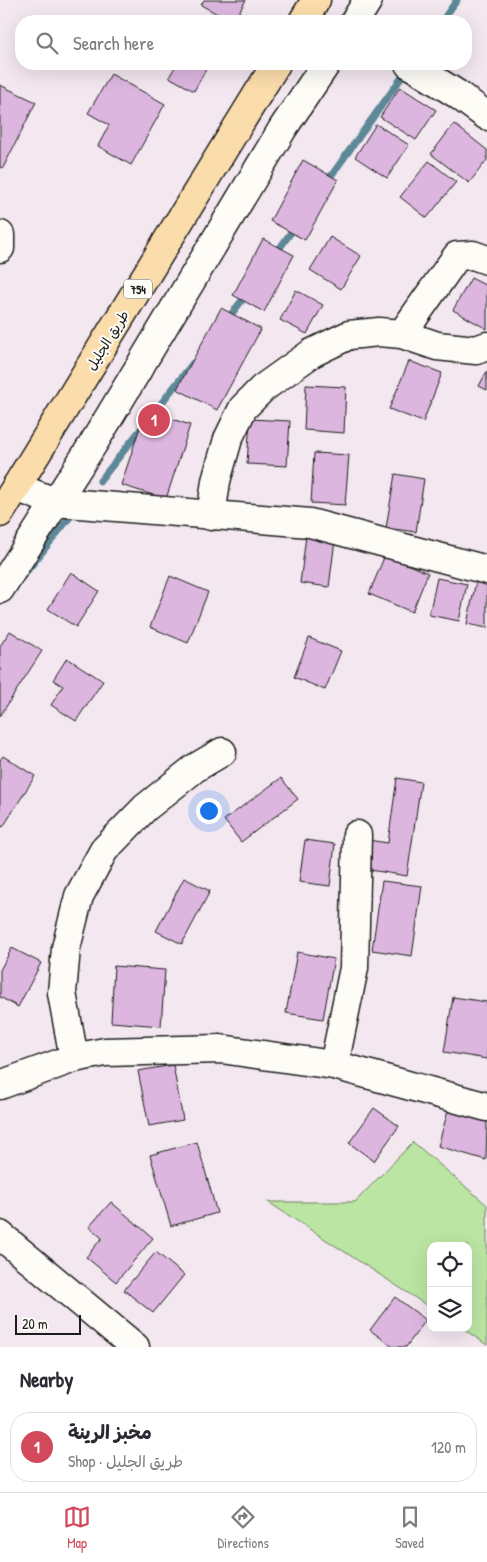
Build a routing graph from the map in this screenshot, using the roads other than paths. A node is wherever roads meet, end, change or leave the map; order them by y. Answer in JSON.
{"nodes":[{"id":1,"x":316,"y":0,"type":"edge"},
{"id":2,"x":368,"y":0,"type":"edge"},
{"id":3,"x":307,"y":15,"type":"edge"},
{"id":4,"x":359,"y":15,"type":"edge"},
{"id":5,"x":272,"y":70,"type":"edge"},
{"id":6,"x":322,"y":70,"type":"edge"},
{"id":7,"x":419,"y":70,"type":"edge"},
{"id":8,"x":487,"y":116,"type":"edge"},
{"id":9,"x":0,"y":235,"type":"edge"},
{"id":10,"x":0,"y":248,"type":"edge"},
{"id":11,"x":487,"y":260,"type":"edge"},
{"id":12,"x":402,"y":334,"type":"junction"},
{"id":13,"x":487,"y":346,"type":"edge"},
{"id":14,"x":16,"y":487,"type":"junction"},
{"id":15,"x":55,"y":502,"type":"junction"},
{"id":16,"x":0,"y":513,"type":"edge"},
{"id":17,"x":212,"y":516,"type":"junction"},
{"id":18,"x":487,"y":570,"type":"edge"},
{"id":19,"x":0,"y":589,"type":"edge"},
{"id":20,"x":222,"y":752,"type":"dead end"},
{"id":21,"x":358,"y":835,"type":"dead end"},
{"id":22,"x":74,"y":1058,"type":"junction"},
{"id":23,"x":334,"y":1065,"type":"junction"},
{"id":24,"x":0,"y":1085,"type":"edge"},
{"id":25,"x":487,"y":1107,"type":"edge"},
{"id":26,"x":0,"y":1235,"type":"edge"},
{"id":27,"x":135,"y":1347,"type":"edge"}],
"edges":[{"from":1,"to":3,"type":"main road"},
{"from":2,"to":4,"type":"street"},
{"from":5,"to":14,"type":"main road","name":"طريق الجليل","number":"754"},
{"from":6,"to":15,"type":"street"},
{"from":7,"to":8,"type":"street"},
{"from":9,"to":10,"type":"street"},
{"from":11,"to":12,"type":"street"},
{"from":12,"to":13,"type":"street"},
{"from":12,"to":17,"type":"street"},
{"from":14,"to":15,"type":"street"},
{"from":14,"to":16,"type":"main road","name":"طريق الجليل","number":"754"},
{"from":15,"to":17,"type":"street"},
{"from":15,"to":19,"type":"street"},
{"from":17,"to":18,"type":"street"},
{"from":20,"to":22,"type":"street"},
{"from":21,"to":23,"type":"street"},
{"from":22,"to":23,"type":"street"},
{"from":22,"to":24,"type":"street"},
{"from":23,"to":25,"type":"street"},
{"from":26,"to":27,"type":"street"}]}
